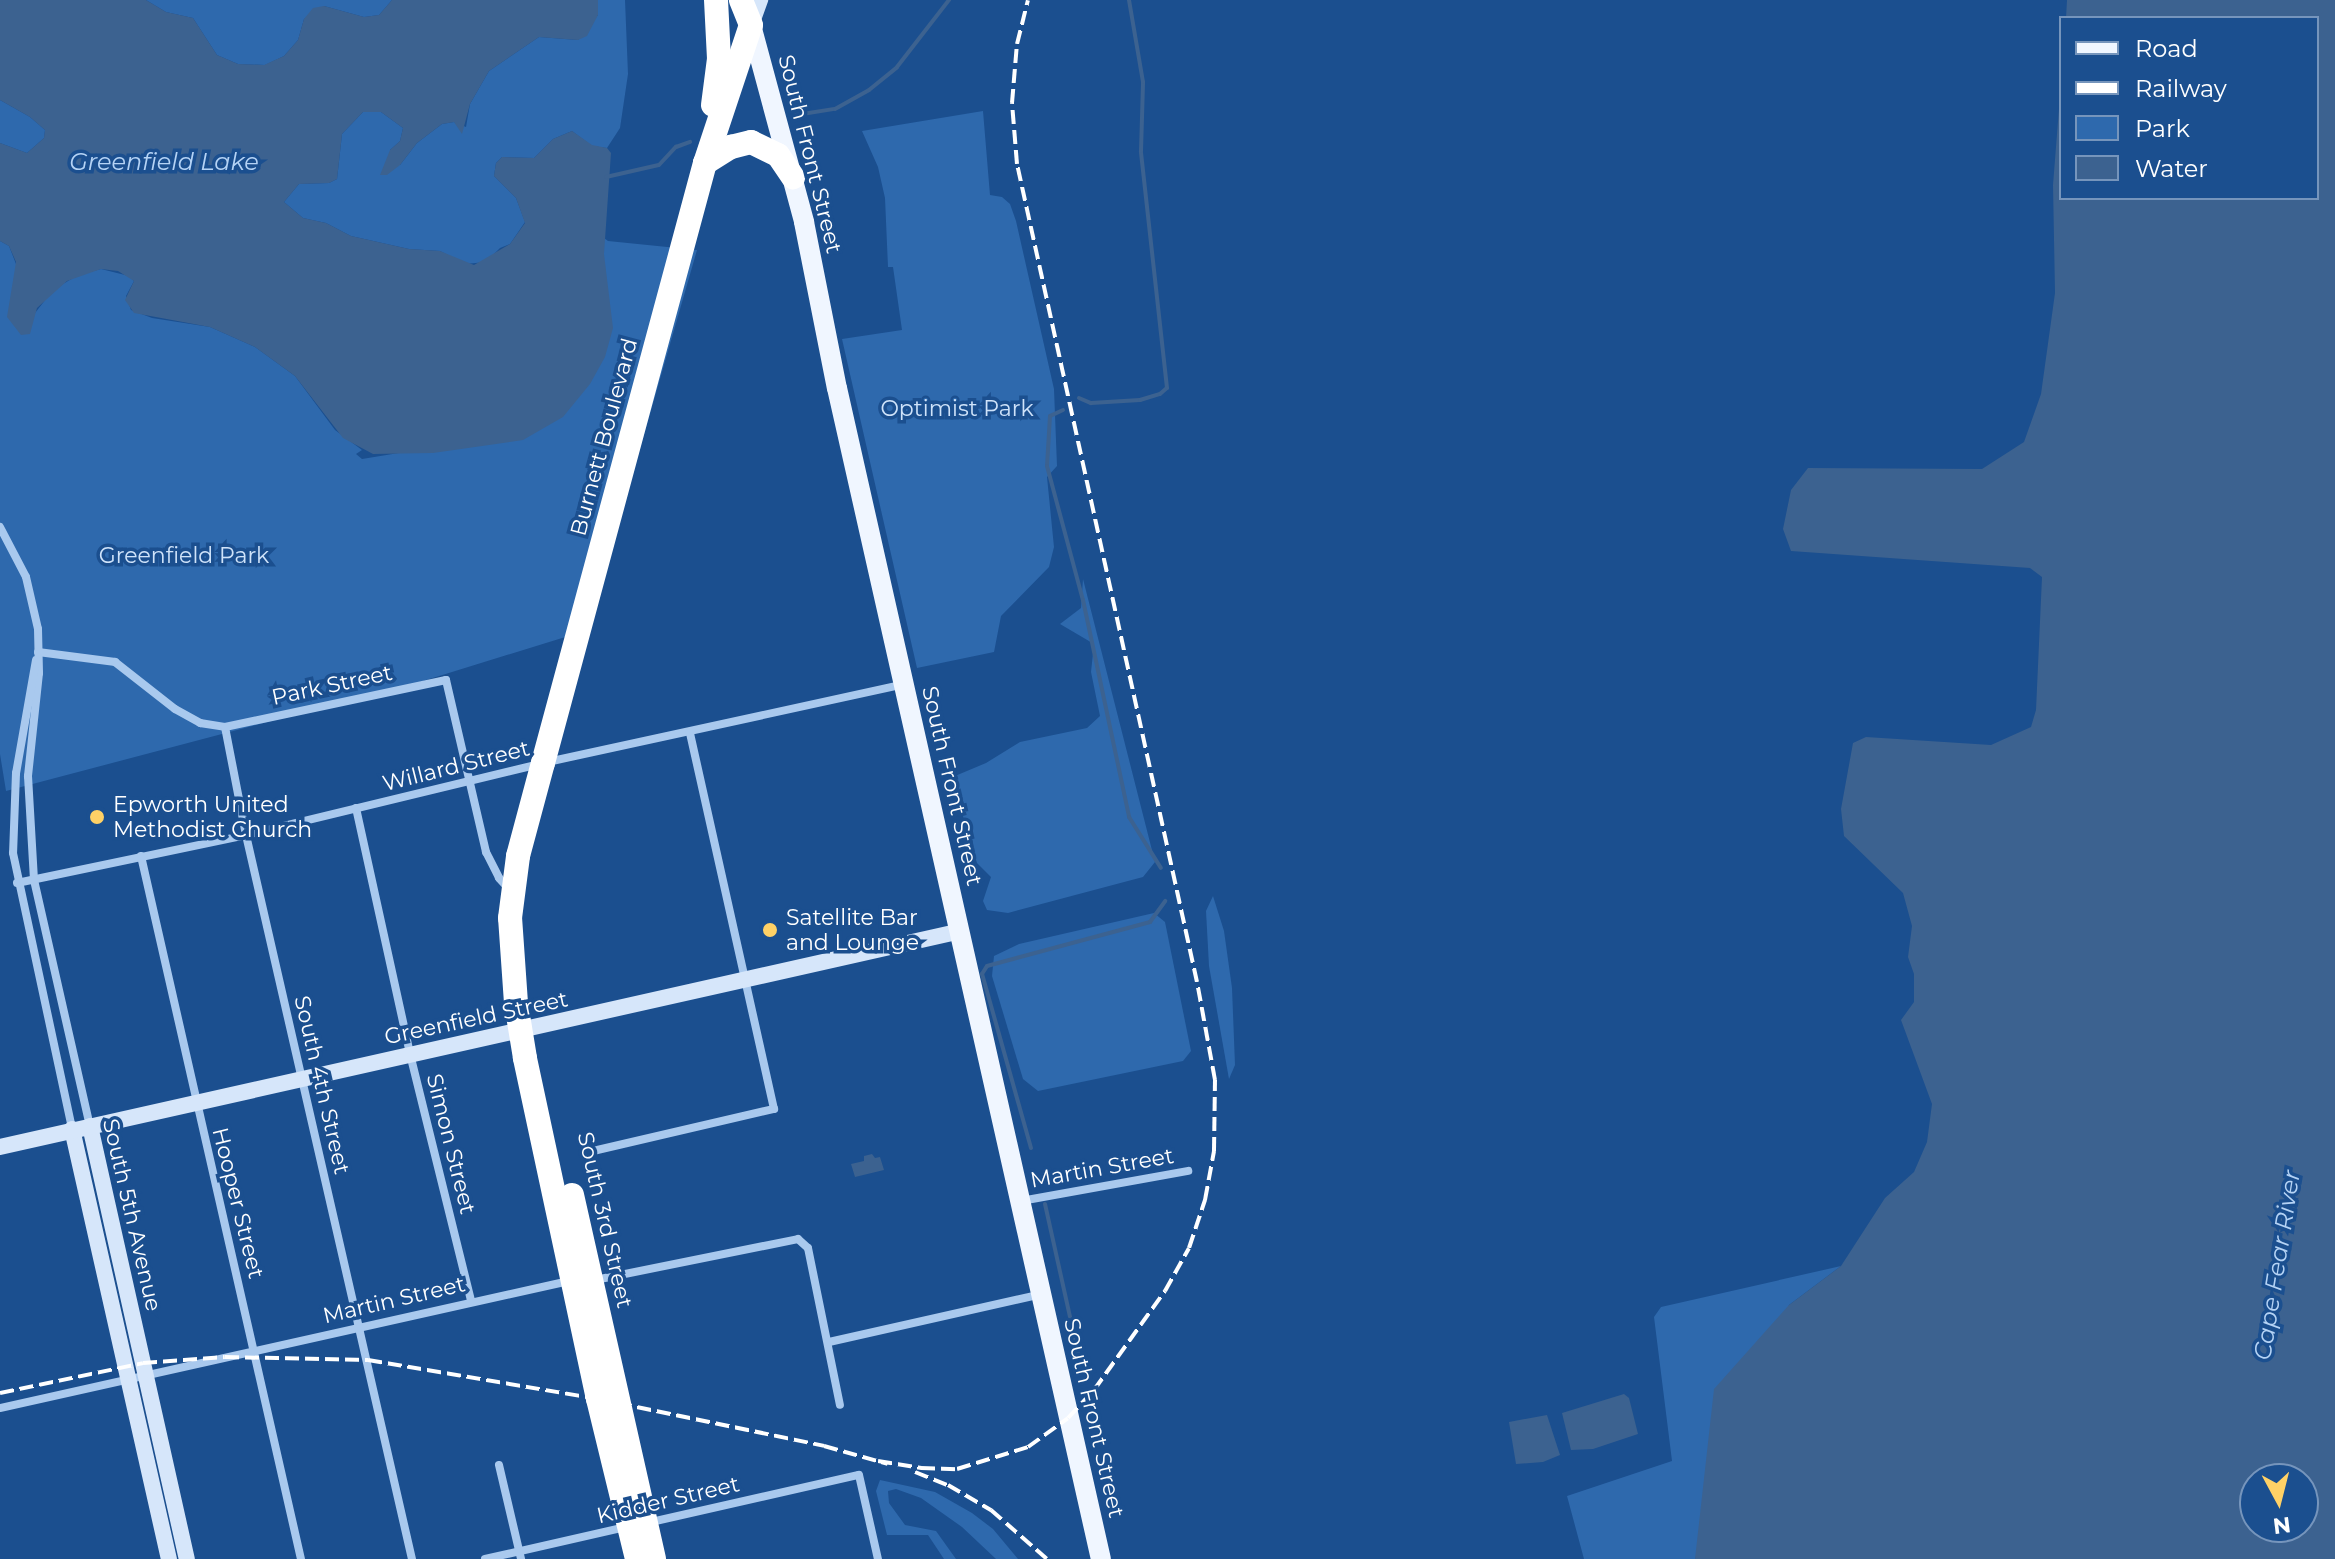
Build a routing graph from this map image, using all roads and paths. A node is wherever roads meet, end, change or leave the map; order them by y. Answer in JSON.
{"nodes":[{"id":1,"x":716,"y":0,"type":"edge"},
{"id":2,"x":741,"y":0,"type":"edge"},
{"id":3,"x":760,"y":0,"type":"edge"},
{"id":4,"x":751,"y":25,"type":"junction"},
{"id":5,"x":705,"y":163,"type":"junction"},
{"id":6,"x":793,"y":177,"type":"junction"},
{"id":7,"x":0,"y":527,"type":"edge"},
{"id":8,"x":38,"y":652,"type":"junction"},
{"id":9,"x":905,"y":684,"type":"junction"},
{"id":10,"x":225,"y":727,"type":"junction"},
{"id":11,"x":690,"y":732,"type":"junction"},
{"id":12,"x":543,"y":763,"type":"junction"},
{"id":13,"x":469,"y":783,"type":"junction"},
{"id":14,"x":356,"y":808,"type":"junction"},
{"id":15,"x":246,"y":835,"type":"junction"},
{"id":16,"x":141,"y":856,"type":"junction"},
{"id":17,"x":34,"y":880,"type":"junction"},
{"id":18,"x":17,"y":883,"type":"junction"},
{"id":19,"x":512,"y":891,"type":"junction"},
{"id":20,"x":961,"y":931,"type":"junction"},
{"id":21,"x":747,"y":979,"type":"junction"},
{"id":22,"x":528,"y":1029,"type":"junction"},
{"id":23,"x":410,"y":1054,"type":"junction"},
{"id":24,"x":302,"y":1080,"type":"junction"},
{"id":25,"x":196,"y":1103,"type":"junction"},
{"id":26,"x":90,"y":1126,"type":"junction"},
{"id":27,"x":72,"y":1129,"type":"junction"},
{"id":28,"x":0,"y":1147,"type":"edge"},
{"id":29,"x":593,"y":1151,"type":"dead end"},
{"id":30,"x":1188,"y":1171,"type":"dead end"},
{"id":31,"x":1021,"y":1201,"type":"junction"},
{"id":32,"x":583,"y":1280,"type":"junction"},
{"id":33,"x":1042,"y":1294,"type":"junction"},
{"id":34,"x":471,"y":1301,"type":"junction"},
{"id":35,"x":361,"y":1326,"type":"junction"},
{"id":36,"x":829,"y":1342,"type":"junction"},
{"id":37,"x":255,"y":1350,"type":"junction"},
{"id":38,"x":146,"y":1375,"type":"junction"},
{"id":39,"x":128,"y":1379,"type":"junction"},
{"id":40,"x":840,"y":1405,"type":"dead end"},
{"id":41,"x":0,"y":1408,"type":"edge"},
{"id":42,"x":499,"y":1465,"type":"dead end"},
{"id":43,"x":638,"y":1525,"type":"junction"},
{"id":44,"x":520,"y":1555,"type":"edge"},
{"id":45,"x":169,"y":1559,"type":"edge"},
{"id":46,"x":187,"y":1559,"type":"edge"},
{"id":47,"x":301,"y":1559,"type":"edge"},
{"id":48,"x":412,"y":1559,"type":"edge"},
{"id":49,"x":485,"y":1559,"type":"edge"},
{"id":50,"x":637,"y":1559,"type":"edge"},
{"id":51,"x":654,"y":1559,"type":"edge"},
{"id":52,"x":878,"y":1559,"type":"edge"},
{"id":53,"x":1101,"y":1559,"type":"edge"}],
"edges":[{"from":1,"to":5,"type":"highway"},
{"from":2,"to":4,"type":"highway"},
{"from":3,"to":4,"type":"street","name":"Burnett Boulevard"},
{"from":4,"to":5,"type":"highway","name":"Burnett Boulevard"},
{"from":4,"to":6,"type":"main road","name":"South Front Street"},
{"from":5,"to":6,"type":"highway"},
{"from":5,"to":12,"type":"highway","name":"Burnett Boulevard"},
{"from":6,"to":9,"type":"main road","name":"South Front Street"},
{"from":7,"to":8,"type":"street"},
{"from":8,"to":10,"type":"street"},
{"from":8,"to":17,"type":"street","name":"South 5th Avenue"},
{"from":8,"to":18,"type":"street","name":"South 5th Avenue"},
{"from":9,"to":11,"type":"street","name":"Willard Street"},
{"from":9,"to":20,"type":"main road","name":"South Front Street"},
{"from":10,"to":13,"type":"street","name":"Park Street"},
{"from":10,"to":15,"type":"street","name":"South 4th Street"},
{"from":11,"to":12,"type":"street","name":"Willard Street"},
{"from":11,"to":21,"type":"street"},
{"from":12,"to":13,"type":"street","name":"Willard Street"},
{"from":12,"to":19,"type":"highway","name":"Burnett Boulevard"},
{"from":13,"to":14,"type":"street","name":"Willard Street"},
{"from":13,"to":19,"type":"street"},
{"from":14,"to":15,"type":"street","name":"Willard Street"},
{"from":14,"to":23,"type":"street","name":"Simon Street"},
{"from":15,"to":16,"type":"street","name":"Willard Street"},
{"from":15,"to":24,"type":"street","name":"South 4th Street"},
{"from":16,"to":17,"type":"street","name":"Willard Street"},
{"from":16,"to":25,"type":"street","name":"Hooper Street"},
{"from":17,"to":18,"type":"street","name":"Willard Street"},
{"from":17,"to":26,"type":"street","name":"South 5th Avenue"},
{"from":18,"to":27,"type":"street","name":"South 5th Avenue"},
{"from":19,"to":22,"type":"highway","name":"South 3rd Street"},
{"from":20,"to":21,"type":"street","name":"Greenfield Street"},
{"from":20,"to":31,"type":"main road","name":"South Front Street"},
{"from":21,"to":22,"type":"street","name":"Greenfield Street"},
{"from":21,"to":29,"type":"street"},
{"from":22,"to":23,"type":"street","name":"Greenfield Street"},
{"from":22,"to":32,"type":"highway","name":"South 3rd Street"},
{"from":23,"to":24,"type":"street","name":"Greenfield Street"},
{"from":23,"to":34,"type":"street","name":"Simon Street"},
{"from":24,"to":25,"type":"street","name":"Greenfield Street"},
{"from":24,"to":35,"type":"street","name":"South 4th Street"},
{"from":25,"to":26,"type":"street","name":"Greenfield Street"},
{"from":25,"to":37,"type":"street","name":"Hooper Street"},
{"from":26,"to":27,"type":"street","name":"Greenfield Street"},
{"from":26,"to":38,"type":"street","name":"South 5th Avenue"},
{"from":27,"to":28,"type":"street","name":"Greenfield Street"},
{"from":27,"to":39,"type":"street","name":"South 5th Avenue"},
{"from":30,"to":31,"type":"street","name":"Martin Street"},
{"from":31,"to":33,"type":"main road","name":"South Front Street"},
{"from":32,"to":34,"type":"street","name":"Martin Street"},
{"from":32,"to":36,"type":"street","name":"Martin Street"},
{"from":32,"to":43,"type":"highway","name":"South 3rd Street"},
{"from":33,"to":36,"type":"street"},
{"from":33,"to":53,"type":"main road","name":"South Front Street"},
{"from":34,"to":35,"type":"street","name":"Martin Street"},
{"from":35,"to":37,"type":"street","name":"Martin Street"},
{"from":35,"to":48,"type":"street","name":"South 4th Street"},
{"from":36,"to":40,"type":"street"},
{"from":37,"to":38,"type":"street","name":"Martin Street"},
{"from":37,"to":47,"type":"street","name":"Hooper Street"},
{"from":38,"to":39,"type":"street","name":"Martin Street"},
{"from":38,"to":46,"type":"street","name":"South 5th Avenue"},
{"from":39,"to":41,"type":"street","name":"Martin Street"},
{"from":39,"to":45,"type":"street","name":"South 5th Avenue"},
{"from":42,"to":44,"type":"street"},
{"from":43,"to":44,"type":"street","name":"Kidder Street"},
{"from":43,"to":50,"type":"highway","name":"South 3rd Street"},
{"from":43,"to":51,"type":"highway","name":"South 3rd Street"},
{"from":43,"to":52,"type":"street","name":"Kidder Street"},
{"from":44,"to":49,"type":"street","name":"Kidder Street"}]}
